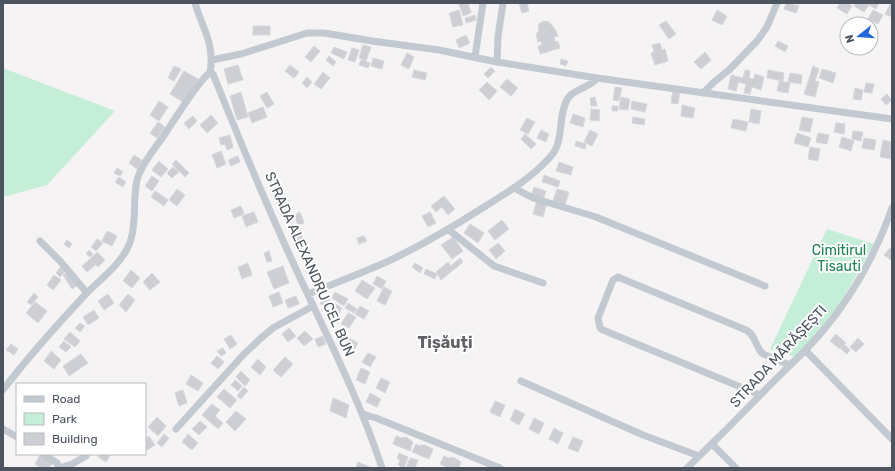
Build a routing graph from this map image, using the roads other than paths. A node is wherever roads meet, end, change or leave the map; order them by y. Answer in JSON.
{"nodes":[{"id":1,"x":195,"y":3,"type":"edge"},
{"id":2,"x":483,"y":3,"type":"edge"},
{"id":3,"x":503,"y":3,"type":"edge"},
{"id":4,"x":777,"y":3,"type":"edge"},
{"id":5,"x":475,"y":57,"type":"junction"},
{"id":6,"x":212,"y":60,"type":"junction"},
{"id":7,"x":497,"y":62,"type":"junction"},
{"id":8,"x":210,"y":73,"type":"junction"},
{"id":9,"x":597,"y":78,"type":"junction"},
{"id":10,"x":703,"y":93,"type":"junction"},
{"id":11,"x":892,"y":119,"type":"edge"},
{"id":12,"x":514,"y":188,"type":"junction"},
{"id":13,"x":892,"y":208,"type":"edge"},
{"id":14,"x":449,"y":230,"type":"junction"},
{"id":15,"x":40,"y":241,"type":"dead end"},
{"id":16,"x":543,"y":283,"type":"dead end"},
{"id":17,"x":765,"y":286,"type":"dead end"},
{"id":18,"x":87,"y":293,"type":"junction"},
{"id":19,"x":308,"y":294,"type":"junction"},
{"id":20,"x":313,"y":306,"type":"junction"},
{"id":21,"x":805,"y":350,"type":"junction"},
{"id":22,"x":790,"y":365,"type":"junction"},
{"id":23,"x":521,"y":381,"type":"dead end"},
{"id":24,"x":4,"y":386,"type":"edge"},
{"id":25,"x":760,"y":395,"type":"junction"},
{"id":26,"x":363,"y":414,"type":"junction"},
{"id":27,"x":3,"y":429,"type":"edge"},
{"id":28,"x":176,"y":429,"type":"dead end"},
{"id":29,"x":16,"y":436,"type":"edge"},
{"id":30,"x":892,"y":439,"type":"edge"},
{"id":31,"x":712,"y":444,"type":"junction"},
{"id":32,"x":45,"y":455,"type":"edge"},
{"id":33,"x":86,"y":456,"type":"dead end"},
{"id":34,"x":699,"y":456,"type":"junction"},
{"id":35,"x":60,"y":468,"type":"edge"},
{"id":36,"x":382,"y":468,"type":"edge"},
{"id":37,"x":500,"y":468,"type":"edge"},
{"id":38,"x":687,"y":468,"type":"edge"},
{"id":39,"x":736,"y":468,"type":"edge"}],
"edges":[{"from":1,"to":6,"type":"street"},
{"from":2,"to":5,"type":"street"},
{"from":3,"to":7,"type":"street"},
{"from":4,"to":10,"type":"street"},
{"from":5,"to":6,"type":"street"},
{"from":5,"to":7,"type":"street"},
{"from":6,"to":8,"type":"street"},
{"from":7,"to":9,"type":"street"},
{"from":8,"to":18,"type":"street"},
{"from":8,"to":19,"type":"street","name":"STRADA ALEXANDRU CEL BUN"},
{"from":9,"to":10,"type":"street"},
{"from":9,"to":12,"type":"street"},
{"from":10,"to":11,"type":"street"},
{"from":12,"to":14,"type":"street"},
{"from":12,"to":17,"type":"street"},
{"from":13,"to":21,"type":"street","name":"STRADA MĂRĂȘEȘTI"},
{"from":14,"to":16,"type":"street"},
{"from":14,"to":19,"type":"street"},
{"from":15,"to":18,"type":"street"},
{"from":18,"to":24,"type":"street"},
{"from":19,"to":20,"type":"street","name":"STRADA ALEXANDRU CEL BUN"},
{"from":20,"to":26,"type":"street","name":"STRADA ALEXANDRU CEL BUN"},
{"from":20,"to":28,"type":"street"},
{"from":21,"to":22,"type":"street","name":"STRADA MĂRĂȘEȘTI"},
{"from":21,"to":30,"type":"street"},
{"from":22,"to":25,"type":"street","name":"STRADA MĂRĂȘEȘTI"},
{"from":22,"to":25,"type":"street"},
{"from":23,"to":34,"type":"street"},
{"from":25,"to":31,"type":"street","name":"STRADA MĂRĂȘEȘTI"},
{"from":26,"to":36,"type":"street","name":"STRADA ALEXANDRU CEL BUN"},
{"from":26,"to":37,"type":"street"},
{"from":27,"to":29,"type":"street"},
{"from":31,"to":34,"type":"street","name":"STRADA MĂRĂȘEȘTI"},
{"from":31,"to":39,"type":"street"},
{"from":32,"to":35,"type":"street"},
{"from":33,"to":35,"type":"street"},
{"from":34,"to":38,"type":"street","name":"STRADA MĂRĂȘEȘTI"}]}
